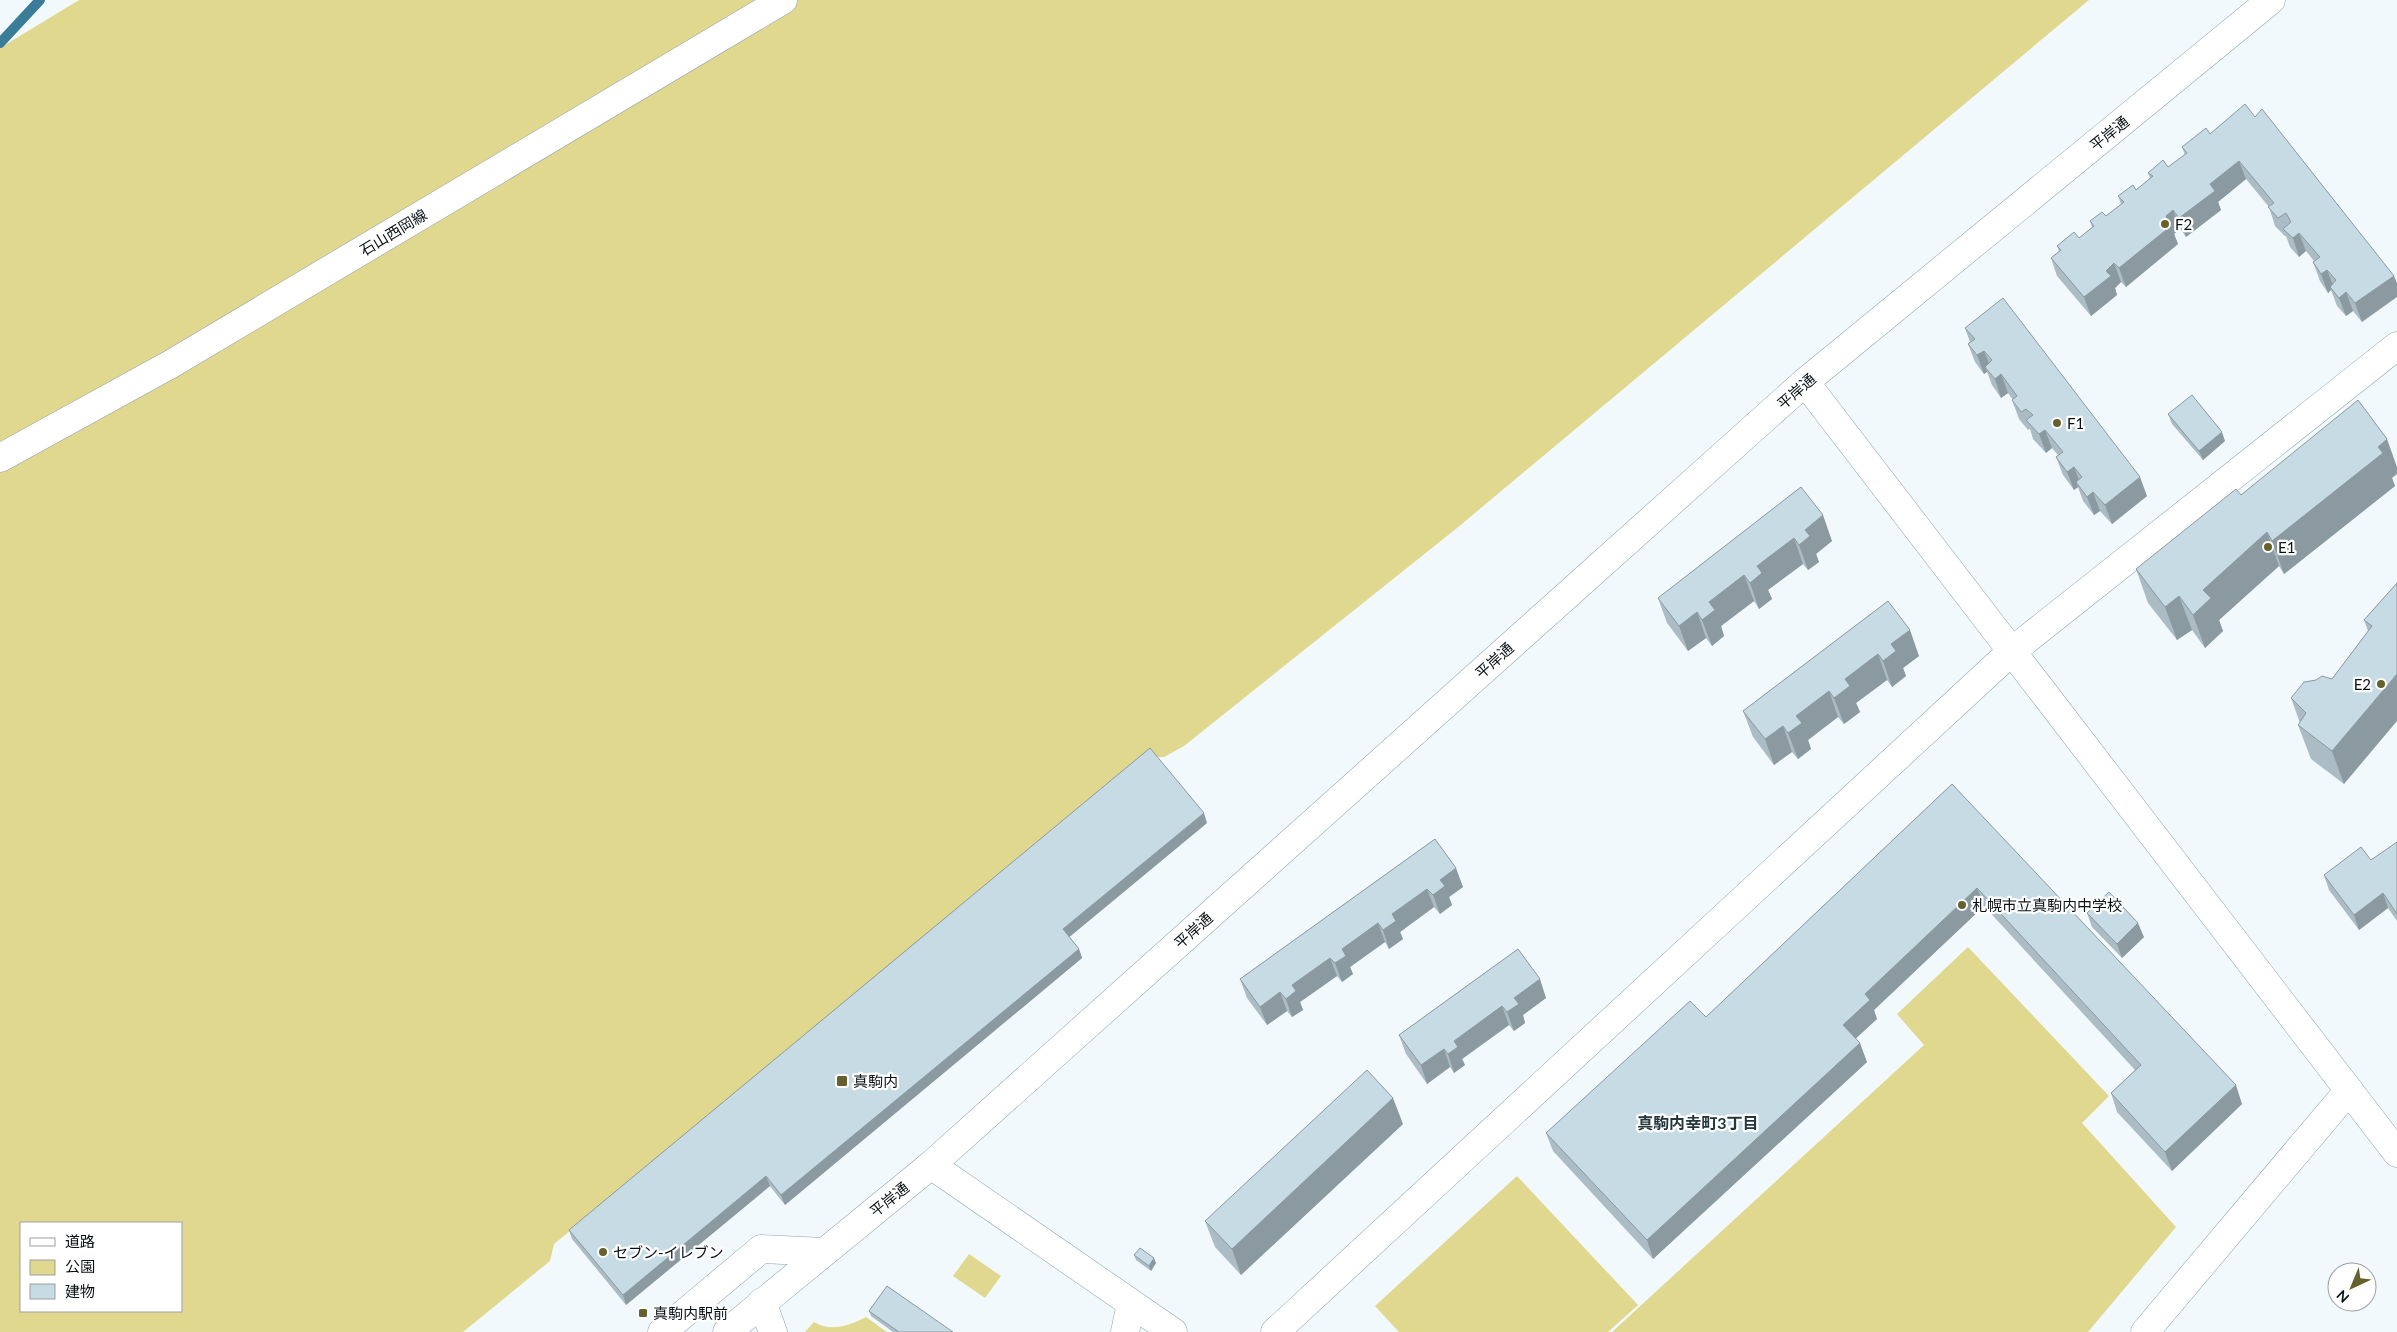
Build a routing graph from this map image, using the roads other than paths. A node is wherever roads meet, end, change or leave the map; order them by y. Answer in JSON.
{"nodes":[{"id":1,"x":783,"y":0,"type":"edge"},
{"id":2,"x":2272,"y":0,"type":"edge"},
{"id":3,"x":2397,"y":346,"type":"edge"},
{"id":4,"x":1805,"y":382,"type":"junction"},
{"id":5,"x":0,"y":458,"type":"edge"},
{"id":6,"x":2012,"y":650,"type":"junction"},
{"id":7,"x":2349,"y":1090,"type":"junction"},
{"id":8,"x":2397,"y":1153,"type":"edge"},
{"id":9,"x":930,"y":1165,"type":"junction"},
{"id":10,"x":824,"y":1252,"type":"junction"},
{"id":11,"x":762,"y":1302,"type":"junction"},
{"id":12,"x":1132,"y":1304,"type":"junction"},
{"id":13,"x":662,"y":1332,"type":"edge"},
{"id":14,"x":727,"y":1332,"type":"edge"},
{"id":15,"x":773,"y":1332,"type":"edge"},
{"id":16,"x":1125,"y":1332,"type":"edge"},
{"id":17,"x":1173,"y":1332,"type":"edge"},
{"id":18,"x":1275,"y":1332,"type":"edge"},
{"id":19,"x":2145,"y":1332,"type":"edge"}],
"edges":[{"from":1,"to":5,"type":"street","name":"石山西岡線"},
{"from":2,"to":4,"type":"street","name":"平岸通"},
{"from":3,"to":6,"type":"street"},
{"from":4,"to":6,"type":"street"},
{"from":4,"to":9,"type":"street","name":"平岸通"},
{"from":6,"to":7,"type":"street"},
{"from":6,"to":18,"type":"street"},
{"from":7,"to":8,"type":"street"},
{"from":7,"to":19,"type":"street"},
{"from":9,"to":10,"type":"street","name":"平岸通"},
{"from":9,"to":12,"type":"street"},
{"from":10,"to":11,"type":"street","name":"平岸通"},
{"from":10,"to":13,"type":"street"},
{"from":11,"to":14,"type":"street","name":"平岸通"},
{"from":11,"to":15,"type":"street"},
{"from":12,"to":16,"type":"street"},
{"from":12,"to":17,"type":"street"}]}
